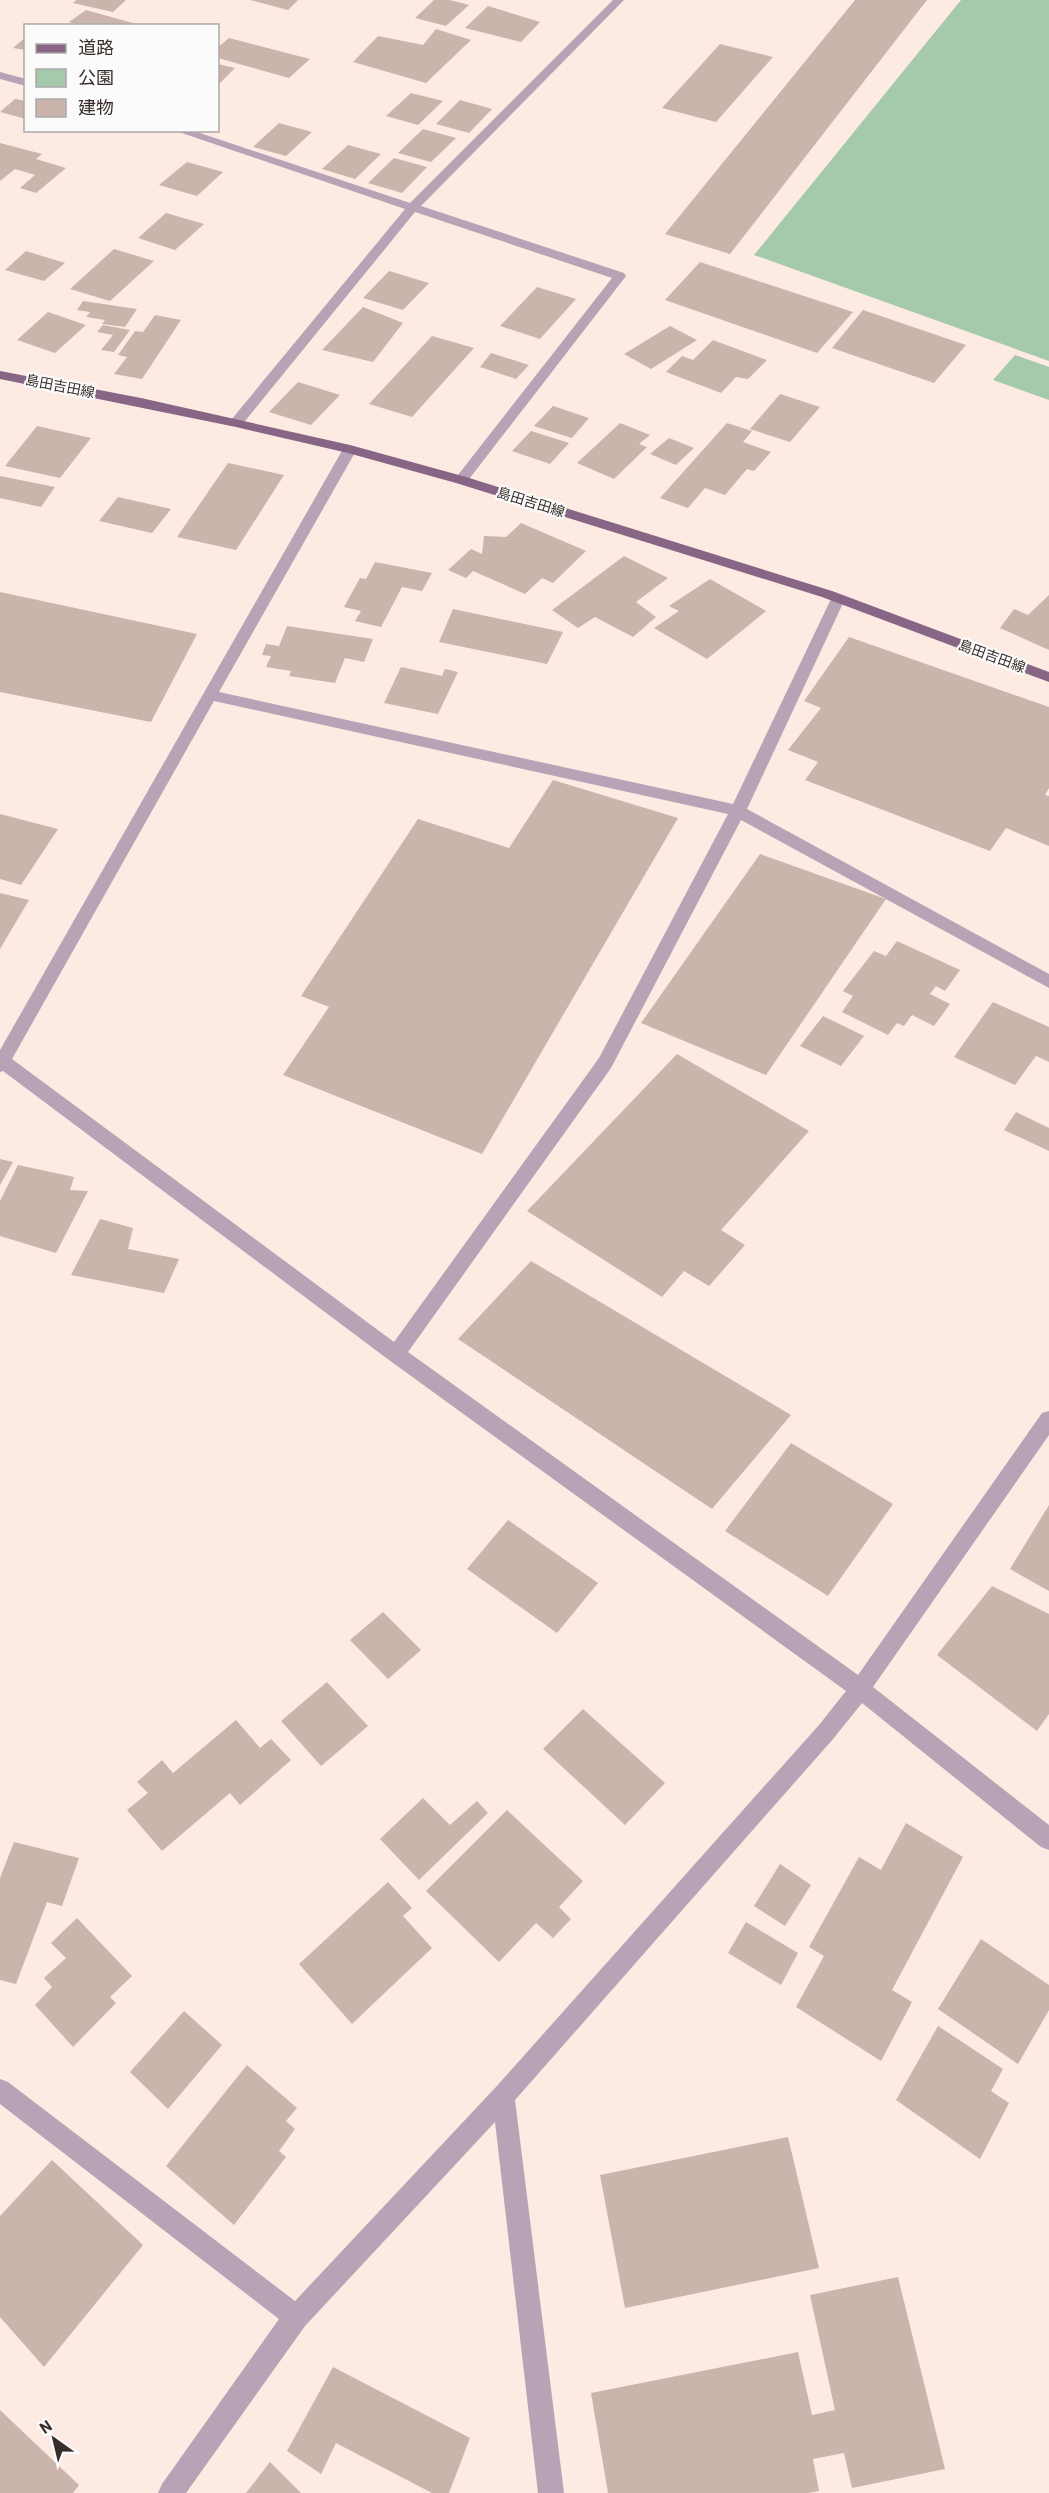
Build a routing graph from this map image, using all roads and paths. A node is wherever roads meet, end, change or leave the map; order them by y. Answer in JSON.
{"nodes":[{"id":1,"x":619,"y":0,"type":"edge"},
{"id":2,"x":0,"y":75,"type":"edge"},
{"id":3,"x":24,"y":82,"type":"edge"},
{"id":4,"x":184,"y":132,"type":"edge"},
{"id":5,"x":413,"y":207,"type":"junction"},
{"id":6,"x":0,"y":375,"type":"edge"},
{"id":7,"x":236,"y":423,"type":"junction"},
{"id":8,"x":350,"y":449,"type":"junction"},
{"id":9,"x":461,"y":480,"type":"junction"},
{"id":10,"x":838,"y":599,"type":"junction"},
{"id":11,"x":1049,"y":677,"type":"edge"},
{"id":12,"x":211,"y":695,"type":"junction"},
{"id":13,"x":738,"y":811,"type":"junction"},
{"id":14,"x":1049,"y":982,"type":"edge"},
{"id":15,"x":1,"y":1062,"type":"edge"},
{"id":16,"x":396,"y":1354,"type":"junction"},
{"id":17,"x":1049,"y":1419,"type":"edge"},
{"id":18,"x":860,"y":1689,"type":"junction"},
{"id":19,"x":1049,"y":1839,"type":"edge"},
{"id":20,"x":0,"y":2090,"type":"edge"},
{"id":21,"x":503,"y":2096,"type":"junction"},
{"id":22,"x":296,"y":2317,"type":"junction"},
{"id":23,"x":171,"y":2493,"type":"edge"},
{"id":24,"x":551,"y":2493,"type":"edge"}],
"edges":[{"from":1,"to":5,"type":"street"},
{"from":2,"to":3,"type":"street"},
{"from":4,"to":5,"type":"street"},
{"from":5,"to":7,"type":"street"},
{"from":5,"to":9,"type":"street"},
{"from":6,"to":7,"type":"main road","name":"島田吉田線"},
{"from":7,"to":8,"type":"main road","name":"島田吉田線"},
{"from":8,"to":9,"type":"main road","name":"島田吉田線"},
{"from":8,"to":12,"type":"street"},
{"from":9,"to":10,"type":"main road","name":"島田吉田線"},
{"from":10,"to":11,"type":"main road","name":"島田吉田線"},
{"from":10,"to":13,"type":"street"},
{"from":12,"to":13,"type":"street"},
{"from":12,"to":15,"type":"street"},
{"from":13,"to":14,"type":"street"},
{"from":13,"to":16,"type":"street"},
{"from":15,"to":16,"type":"street"},
{"from":16,"to":18,"type":"street"},
{"from":17,"to":18,"type":"street"},
{"from":18,"to":19,"type":"street"},
{"from":18,"to":21,"type":"street"},
{"from":20,"to":22,"type":"street"},
{"from":21,"to":22,"type":"street"},
{"from":21,"to":24,"type":"street"},
{"from":22,"to":23,"type":"street"}]}
